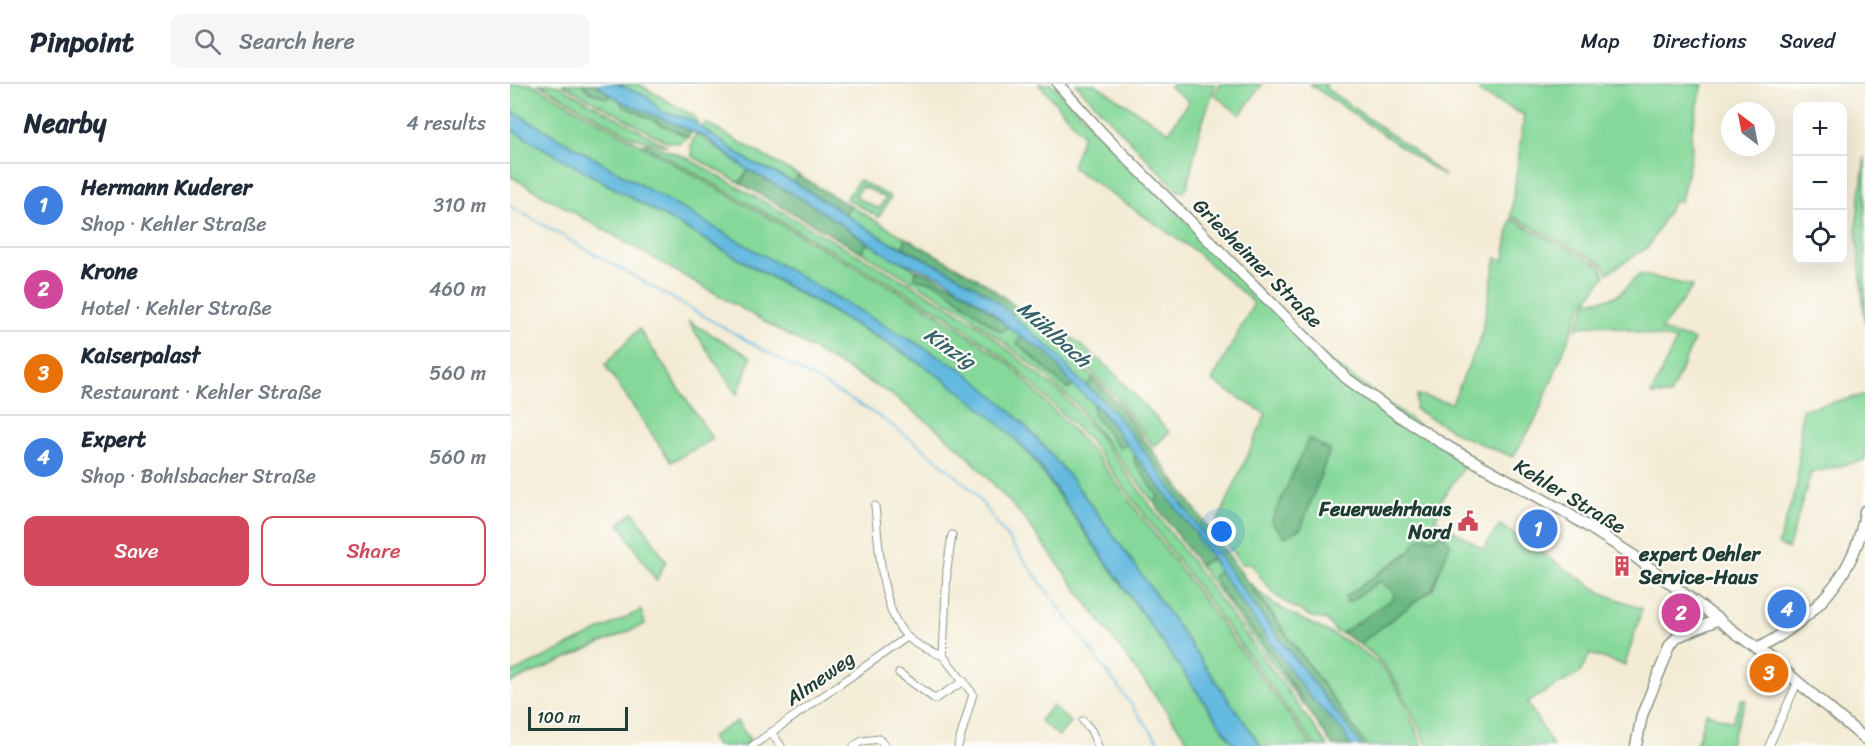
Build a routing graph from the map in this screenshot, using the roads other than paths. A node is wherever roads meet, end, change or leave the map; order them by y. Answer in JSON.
{"nodes":[{"id":1,"x":1058,"y":84,"type":"edge"},
{"id":2,"x":1450,"y":448,"type":"joint"},
{"id":3,"x":875,"y":506,"type":"dead end"},
{"id":4,"x":1865,"y":511,"type":"edge"},
{"id":5,"x":952,"y":536,"type":"dead end"},
{"id":6,"x":1863,"y":536,"type":"edge"},
{"id":7,"x":1719,"y":619,"type":"junction"},
{"id":8,"x":907,"y":637,"type":"junction"},
{"id":9,"x":1757,"y":649,"type":"junction"},
{"id":10,"x":943,"y":656,"type":"junction"},
{"id":11,"x":899,"y":673,"type":"dead end"},
{"id":12,"x":964,"y":681,"type":"junction"},
{"id":13,"x":1797,"y":681,"type":"junction"},
{"id":14,"x":1083,"y":721,"type":"dead end"},
{"id":15,"x":771,"y":732,"type":"junction"},
{"id":16,"x":1865,"y":739,"type":"edge"},
{"id":17,"x":752,"y":746,"type":"edge"},
{"id":18,"x":781,"y":746,"type":"edge"},
{"id":19,"x":854,"y":746,"type":"edge"},
{"id":20,"x":885,"y":746,"type":"edge"},
{"id":21,"x":958,"y":746,"type":"edge"},
{"id":22,"x":1098,"y":746,"type":"edge"},
{"id":23,"x":1636,"y":746,"type":"edge"},
{"id":24,"x":1769,"y":746,"type":"edge"}],
"edges":[{"from":1,"to":2,"type":"main road","name":"Griesheimer Straße"},
{"from":2,"to":7,"type":"main road","name":"Kehler Straße"},
{"from":3,"to":8,"type":"street"},
{"from":4,"to":6,"type":"main road"},
{"from":5,"to":10,"type":"street"},
{"from":6,"to":9,"type":"main road"},
{"from":7,"to":9,"type":"main road","name":"Kehler Straße"},
{"from":7,"to":23,"type":"main road"},
{"from":8,"to":10,"type":"street"},
{"from":8,"to":15,"type":"street","name":"Almeweg"},
{"from":9,"to":13,"type":"main road","name":"Kehler Straße"},
{"from":10,"to":12,"type":"street"},
{"from":11,"to":12,"type":"street"},
{"from":12,"to":21,"type":"street"},
{"from":13,"to":16,"type":"main road","name":"Kehler Straße"},
{"from":13,"to":24,"type":"street"},
{"from":14,"to":22,"type":"street"},
{"from":15,"to":17,"type":"street","name":"Almeweg"},
{"from":15,"to":18,"type":"street"},
{"from":19,"to":20,"type":"street"}]}
